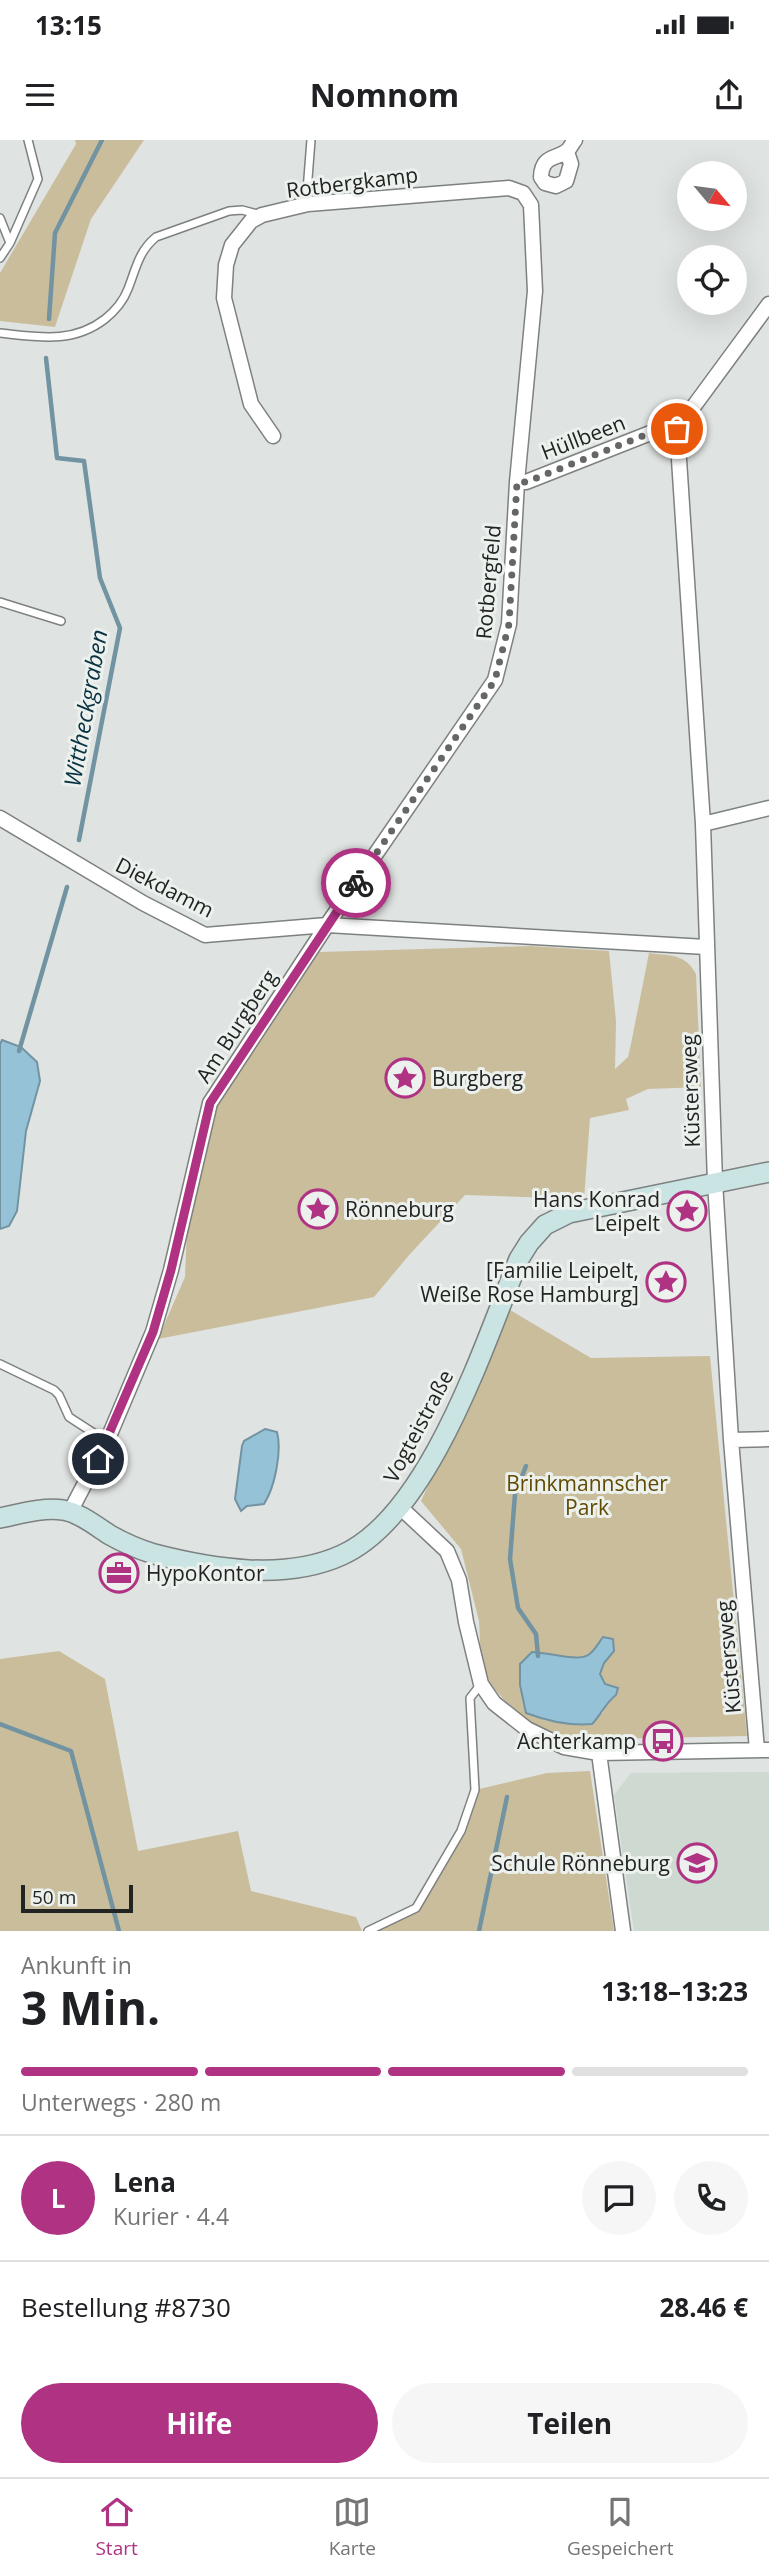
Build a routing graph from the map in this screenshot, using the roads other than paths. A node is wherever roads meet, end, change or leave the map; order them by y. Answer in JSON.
{"nodes":[{"id":1,"x":28,"y":140,"type":"edge"},
{"id":2,"x":311,"y":140,"type":"edge"},
{"id":3,"x":523,"y":193,"type":"joint"},
{"id":4,"x":308,"y":204,"type":"junction"},
{"id":5,"x":261,"y":215,"type":"junction"},
{"id":6,"x":0,"y":218,"type":"edge"},
{"id":7,"x":10,"y":243,"type":"junction"},
{"id":8,"x":0,"y":258,"type":"edge"},
{"id":9,"x":769,"y":304,"type":"edge"},
{"id":10,"x":0,"y":333,"type":"edge"},
{"id":11,"x":677,"y":429,"type":"junction"},
{"id":12,"x":274,"y":436,"type":"dead end"},
{"id":13,"x":517,"y":482,"type":"junction"},
{"id":14,"x":0,"y":602,"type":"edge"},
{"id":15,"x":61,"y":621,"type":"dead end"},
{"id":16,"x":769,"y":808,"type":"edge"},
{"id":17,"x":0,"y":818,"type":"edge"},
{"id":18,"x":703,"y":824,"type":"junction"},
{"id":19,"x":327,"y":925,"type":"junction"},
{"id":20,"x":706,"y":947,"type":"junction"},
{"id":21,"x":769,"y":1172,"type":"edge"},
{"id":22,"x":715,"y":1182,"type":"junction"},
{"id":23,"x":0,"y":1364,"type":"edge"},
{"id":24,"x":769,"y":1439,"type":"edge"},
{"id":25,"x":731,"y":1440,"type":"junction"},
{"id":26,"x":107,"y":1441,"type":"junction"},
{"id":27,"x":400,"y":1507,"type":"junction"},
{"id":28,"x":69,"y":1512,"type":"junction"},
{"id":29,"x":0,"y":1518,"type":"edge"},
{"id":30,"x":481,"y":1684,"type":"junction"},
{"id":31,"x":763,"y":1750,"type":"edge"},
{"id":32,"x":599,"y":1753,"type":"junction"},
{"id":33,"x":368,"y":1931,"type":"edge"},
{"id":34,"x":623,"y":1931,"type":"edge"}],
"edges":[{"from":1,"to":7,"type":"lane"},
{"from":2,"to":4,"type":"lane"},
{"from":3,"to":4,"type":"street","name":"Rotbergkamp"},
{"from":3,"to":13,"type":"street","name":"Rotbergfeld"},
{"from":4,"to":5,"type":"street","name":"Rotbergkamp"},
{"from":5,"to":10,"type":"lane"},
{"from":5,"to":12,"type":"street","name":"Rotbergkamp"},
{"from":6,"to":7,"type":"lane"},
{"from":7,"to":8,"type":"lane"},
{"from":9,"to":11,"type":"street"},
{"from":11,"to":13,"type":"street","name":"Hüllbeen"},
{"from":11,"to":18,"type":"street","name":"Küstersweg"},
{"from":13,"to":19,"type":"street","name":"Rotbergfeld"},
{"from":14,"to":15,"type":"lane"},
{"from":16,"to":18,"type":"street"},
{"from":17,"to":19,"type":"street","name":"Diekdamm"},
{"from":18,"to":20,"type":"street","name":"Küstersweg"},
{"from":19,"to":20,"type":"street"},
{"from":19,"to":26,"type":"street","name":"Am Burgberg"},
{"from":20,"to":22,"type":"street","name":"Küstersweg"},
{"from":21,"to":22,"type":"street","name":"Vogteistraße"},
{"from":22,"to":25,"type":"street","name":"Küstersweg"},
{"from":22,"to":27,"type":"street","name":"Vogteistraße"},
{"from":23,"to":26,"type":"lane"},
{"from":24,"to":25,"type":"street"},
{"from":25,"to":31,"type":"street","name":"Küstersweg"},
{"from":26,"to":28,"type":"street","name":"Am Burgberg"},
{"from":27,"to":28,"type":"street","name":"Vogteistraße"},
{"from":27,"to":30,"type":"street"},
{"from":28,"to":29,"type":"street"},
{"from":30,"to":32,"type":"street"},
{"from":30,"to":33,"type":"lane"},
{"from":31,"to":32,"type":"street"},
{"from":32,"to":34,"type":"street"}]}
